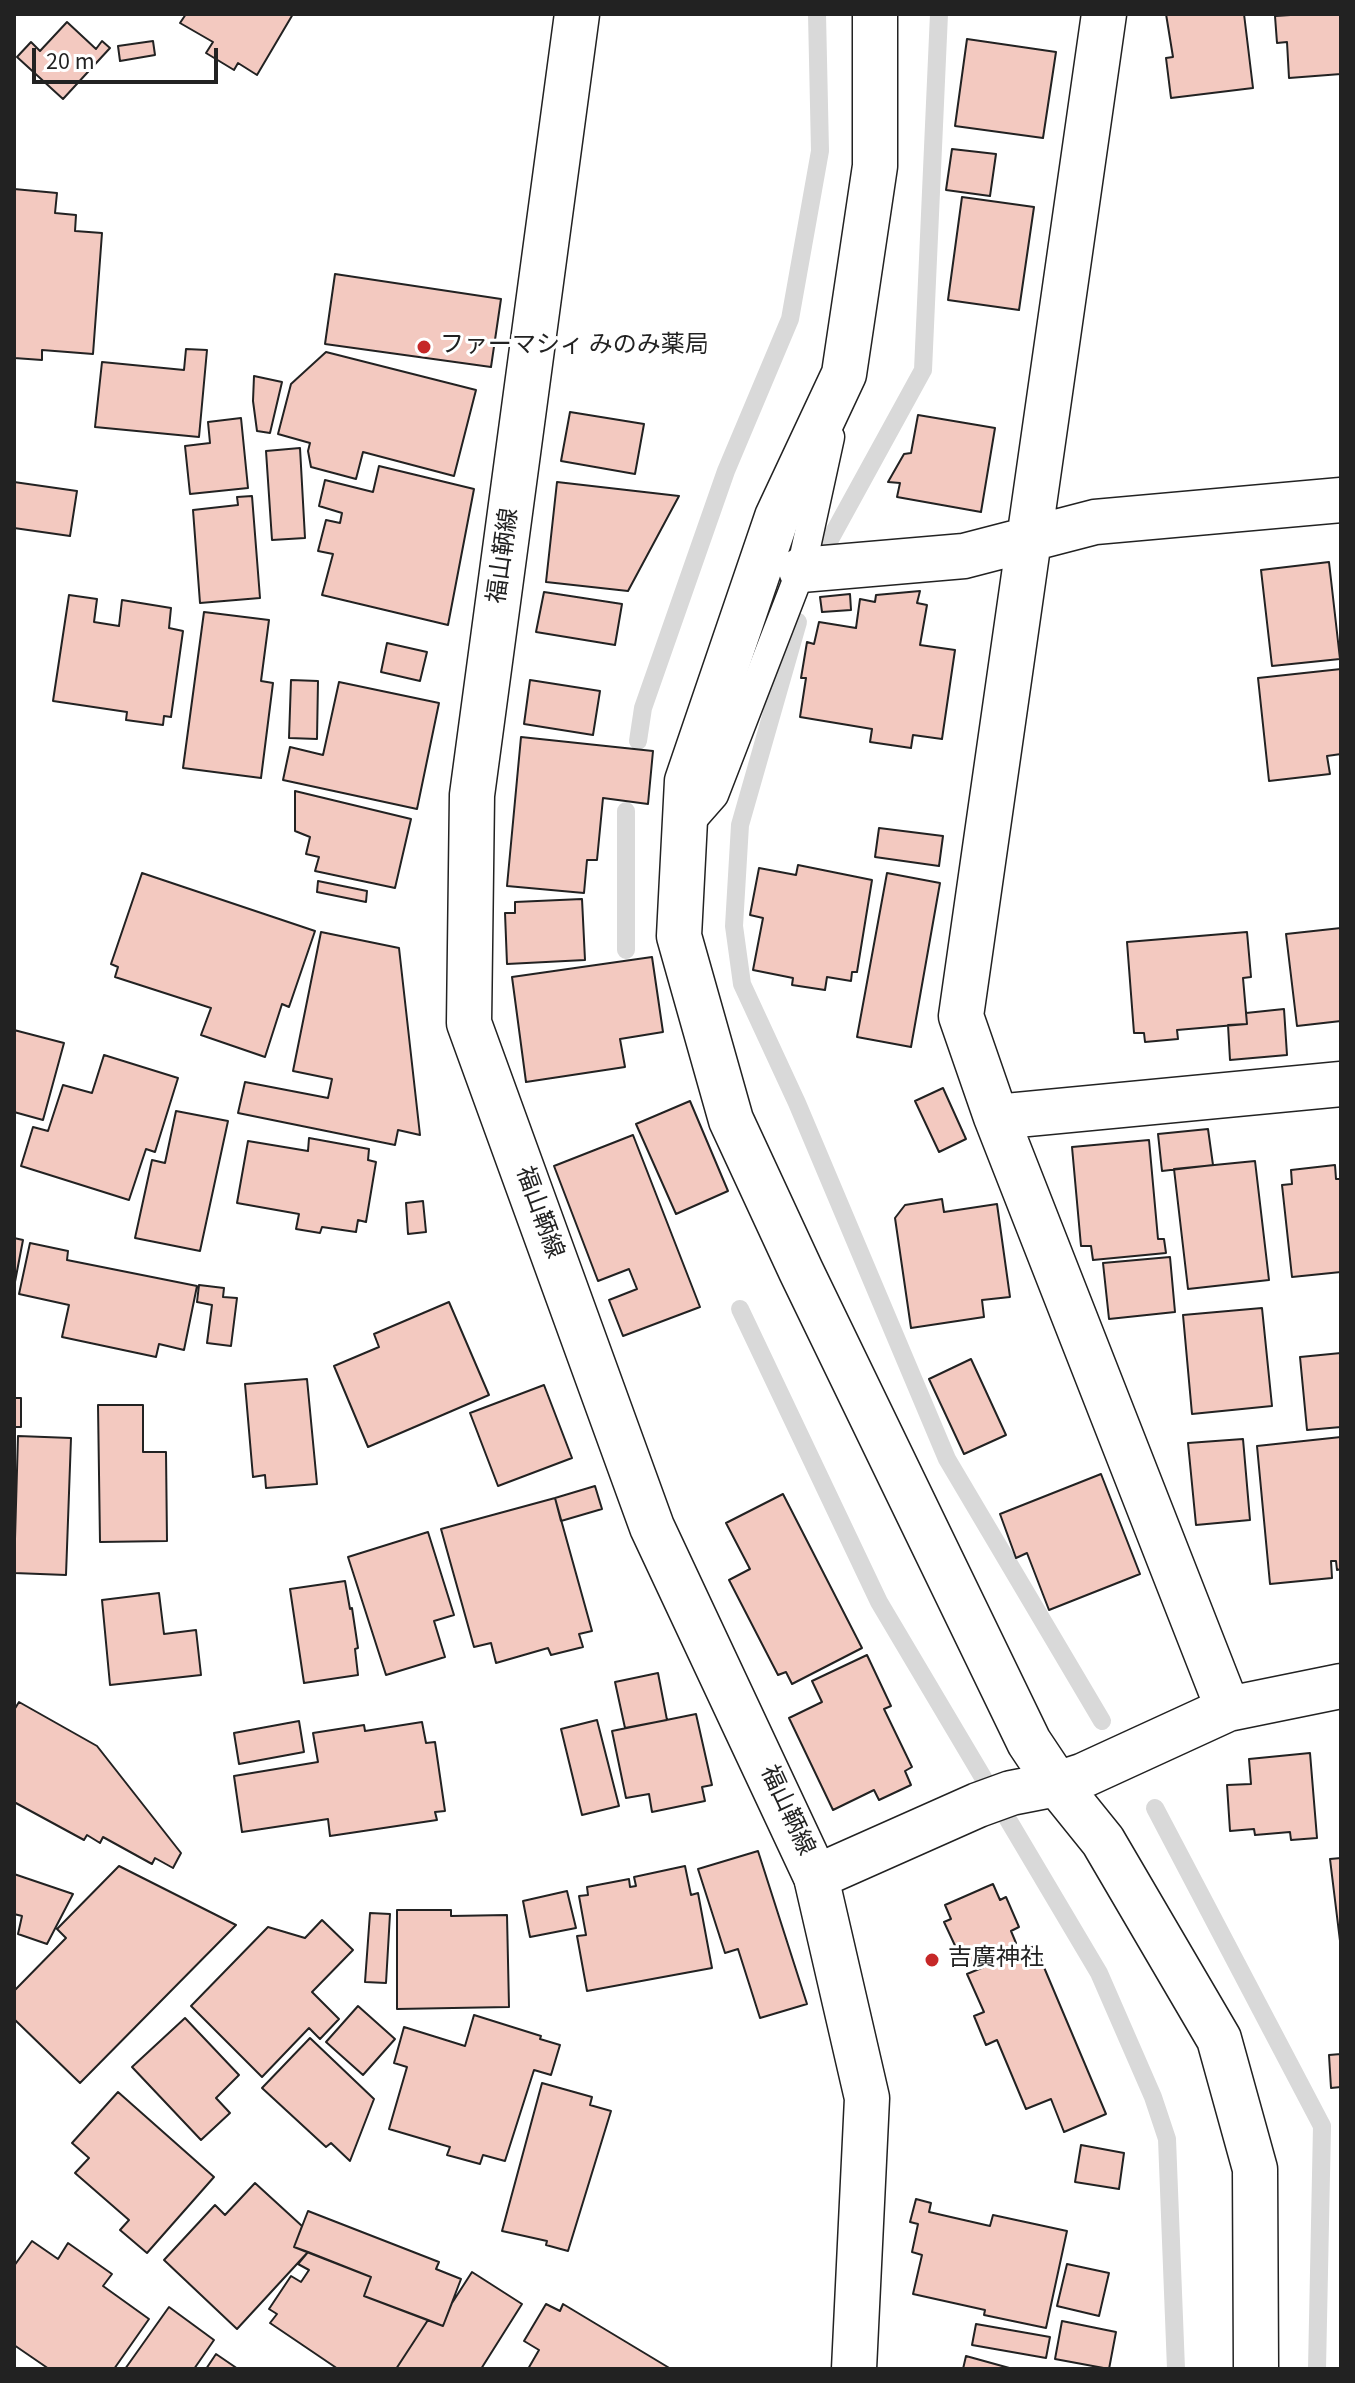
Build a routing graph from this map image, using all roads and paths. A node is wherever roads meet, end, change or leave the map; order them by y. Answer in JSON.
{"nodes":[{"id":1,"x":577,"y":14,"type":"edge"},
{"id":2,"x":875,"y":14,"type":"edge"},
{"id":3,"x":1104,"y":14,"type":"edge"},
{"id":4,"x":844,"y":374,"type":"junction"},
{"id":5,"x":1341,"y":500,"type":"edge"},
{"id":6,"x":1030,"y":539,"type":"junction"},
{"id":7,"x":801,"y":570,"type":"junction"},
{"id":8,"x":685,"y":828,"type":"junction"},
{"id":9,"x":1341,"y":1084,"type":"edge"},
{"id":10,"x":996,"y":1117,"type":"junction"},
{"id":11,"x":1341,"y":1686,"type":"edge"},
{"id":12,"x":1228,"y":1709,"type":"junction"},
{"id":13,"x":1057,"y":1784,"type":"junction"},
{"id":14,"x":816,"y":1877,"type":"junction"},
{"id":15,"x":854,"y":2369,"type":"edge"},
{"id":16,"x":1256,"y":2369,"type":"edge"}],
"edges":[{"from":1,"to":14,"type":"street","name":"福山鞆線"},
{"from":2,"to":4,"type":"street"},
{"from":3,"to":6,"type":"street"},
{"from":4,"to":7,"type":"lane"},
{"from":4,"to":8,"type":"street"},
{"from":5,"to":6,"type":"street"},
{"from":6,"to":7,"type":"street"},
{"from":6,"to":10,"type":"street"},
{"from":7,"to":8,"type":"lane"},
{"from":8,"to":13,"type":"street"},
{"from":9,"to":10,"type":"street"},
{"from":10,"to":12,"type":"street"},
{"from":11,"to":12,"type":"street"},
{"from":12,"to":13,"type":"street"},
{"from":13,"to":14,"type":"street"},
{"from":13,"to":16,"type":"street"},
{"from":14,"to":15,"type":"street","name":"福山鞆線"}]}
